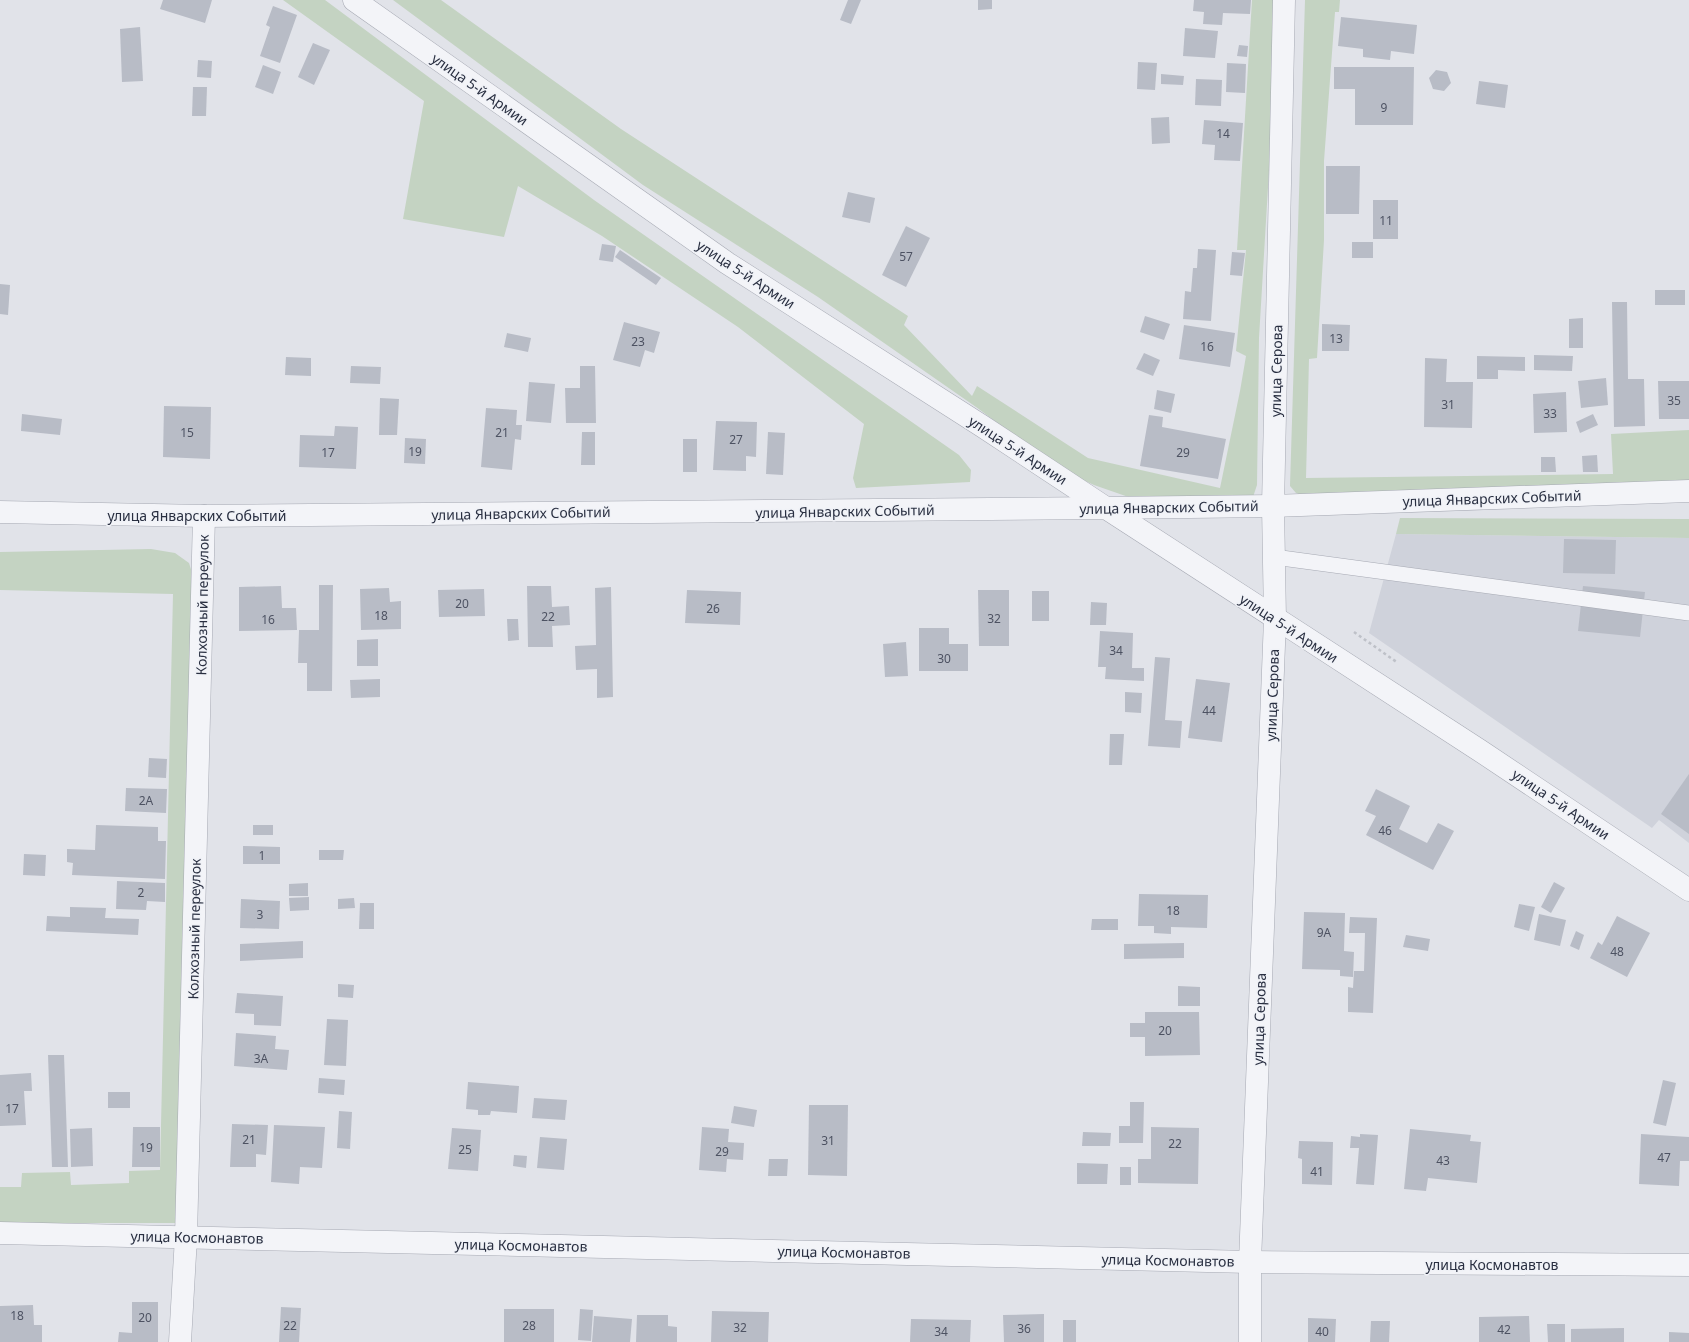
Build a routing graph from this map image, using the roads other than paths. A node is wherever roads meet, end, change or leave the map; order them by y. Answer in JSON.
{"nodes":[{"id":1,"x":354,"y":0,"type":"edge"},
{"id":2,"x":1284,"y":0,"type":"edge"},
{"id":3,"x":1689,"y":491,"type":"edge"},
{"id":4,"x":1273,"y":506,"type":"junction"},
{"id":5,"x":1106,"y":508,"type":"junction"},
{"id":6,"x":0,"y":512,"type":"edge"},
{"id":7,"x":204,"y":516,"type":"junction"},
{"id":8,"x":1274,"y":557,"type":"junction"},
{"id":9,"x":1689,"y":613,"type":"edge"},
{"id":10,"x":1275,"y":619,"type":"junction"},
{"id":11,"x":1689,"y":890,"type":"edge"},
{"id":12,"x":0,"y":1233,"type":"edge"},
{"id":13,"x":186,"y":1237,"type":"junction"},
{"id":14,"x":1250,"y":1262,"type":"junction"},
{"id":15,"x":1689,"y":1265,"type":"edge"},
{"id":16,"x":180,"y":1342,"type":"edge"},
{"id":17,"x":1250,"y":1342,"type":"edge"}],
"edges":[{"from":1,"to":5,"type":"street","name":"улица 5-й Армии"},
{"from":2,"to":4,"type":"street","name":"улица Серова"},
{"from":3,"to":4,"type":"street","name":"улица Январских Событий"},
{"from":4,"to":5,"type":"street","name":"улица Январских Событий"},
{"from":4,"to":8,"type":"street","name":"улица Серова"},
{"from":5,"to":7,"type":"street","name":"улица Январских Событий"},
{"from":5,"to":10,"type":"street","name":"улица 5-й Армии"},
{"from":6,"to":7,"type":"street","name":"улица Январских Событий"},
{"from":7,"to":13,"type":"street","name":"Колхозный переулок"},
{"from":8,"to":9,"type":"lane"},
{"from":8,"to":10,"type":"street","name":"улица Серова"},
{"from":10,"to":11,"type":"street","name":"улица 5-й Армии"},
{"from":10,"to":14,"type":"street","name":"улица Серова"},
{"from":12,"to":13,"type":"street","name":"улица Космонавтов"},
{"from":13,"to":14,"type":"street","name":"улица Космонавтов"},
{"from":13,"to":16,"type":"street","name":"Колхозный переулок"},
{"from":14,"to":15,"type":"street","name":"улица Космонавтов"},
{"from":14,"to":17,"type":"street","name":"улица Серова"}]}
